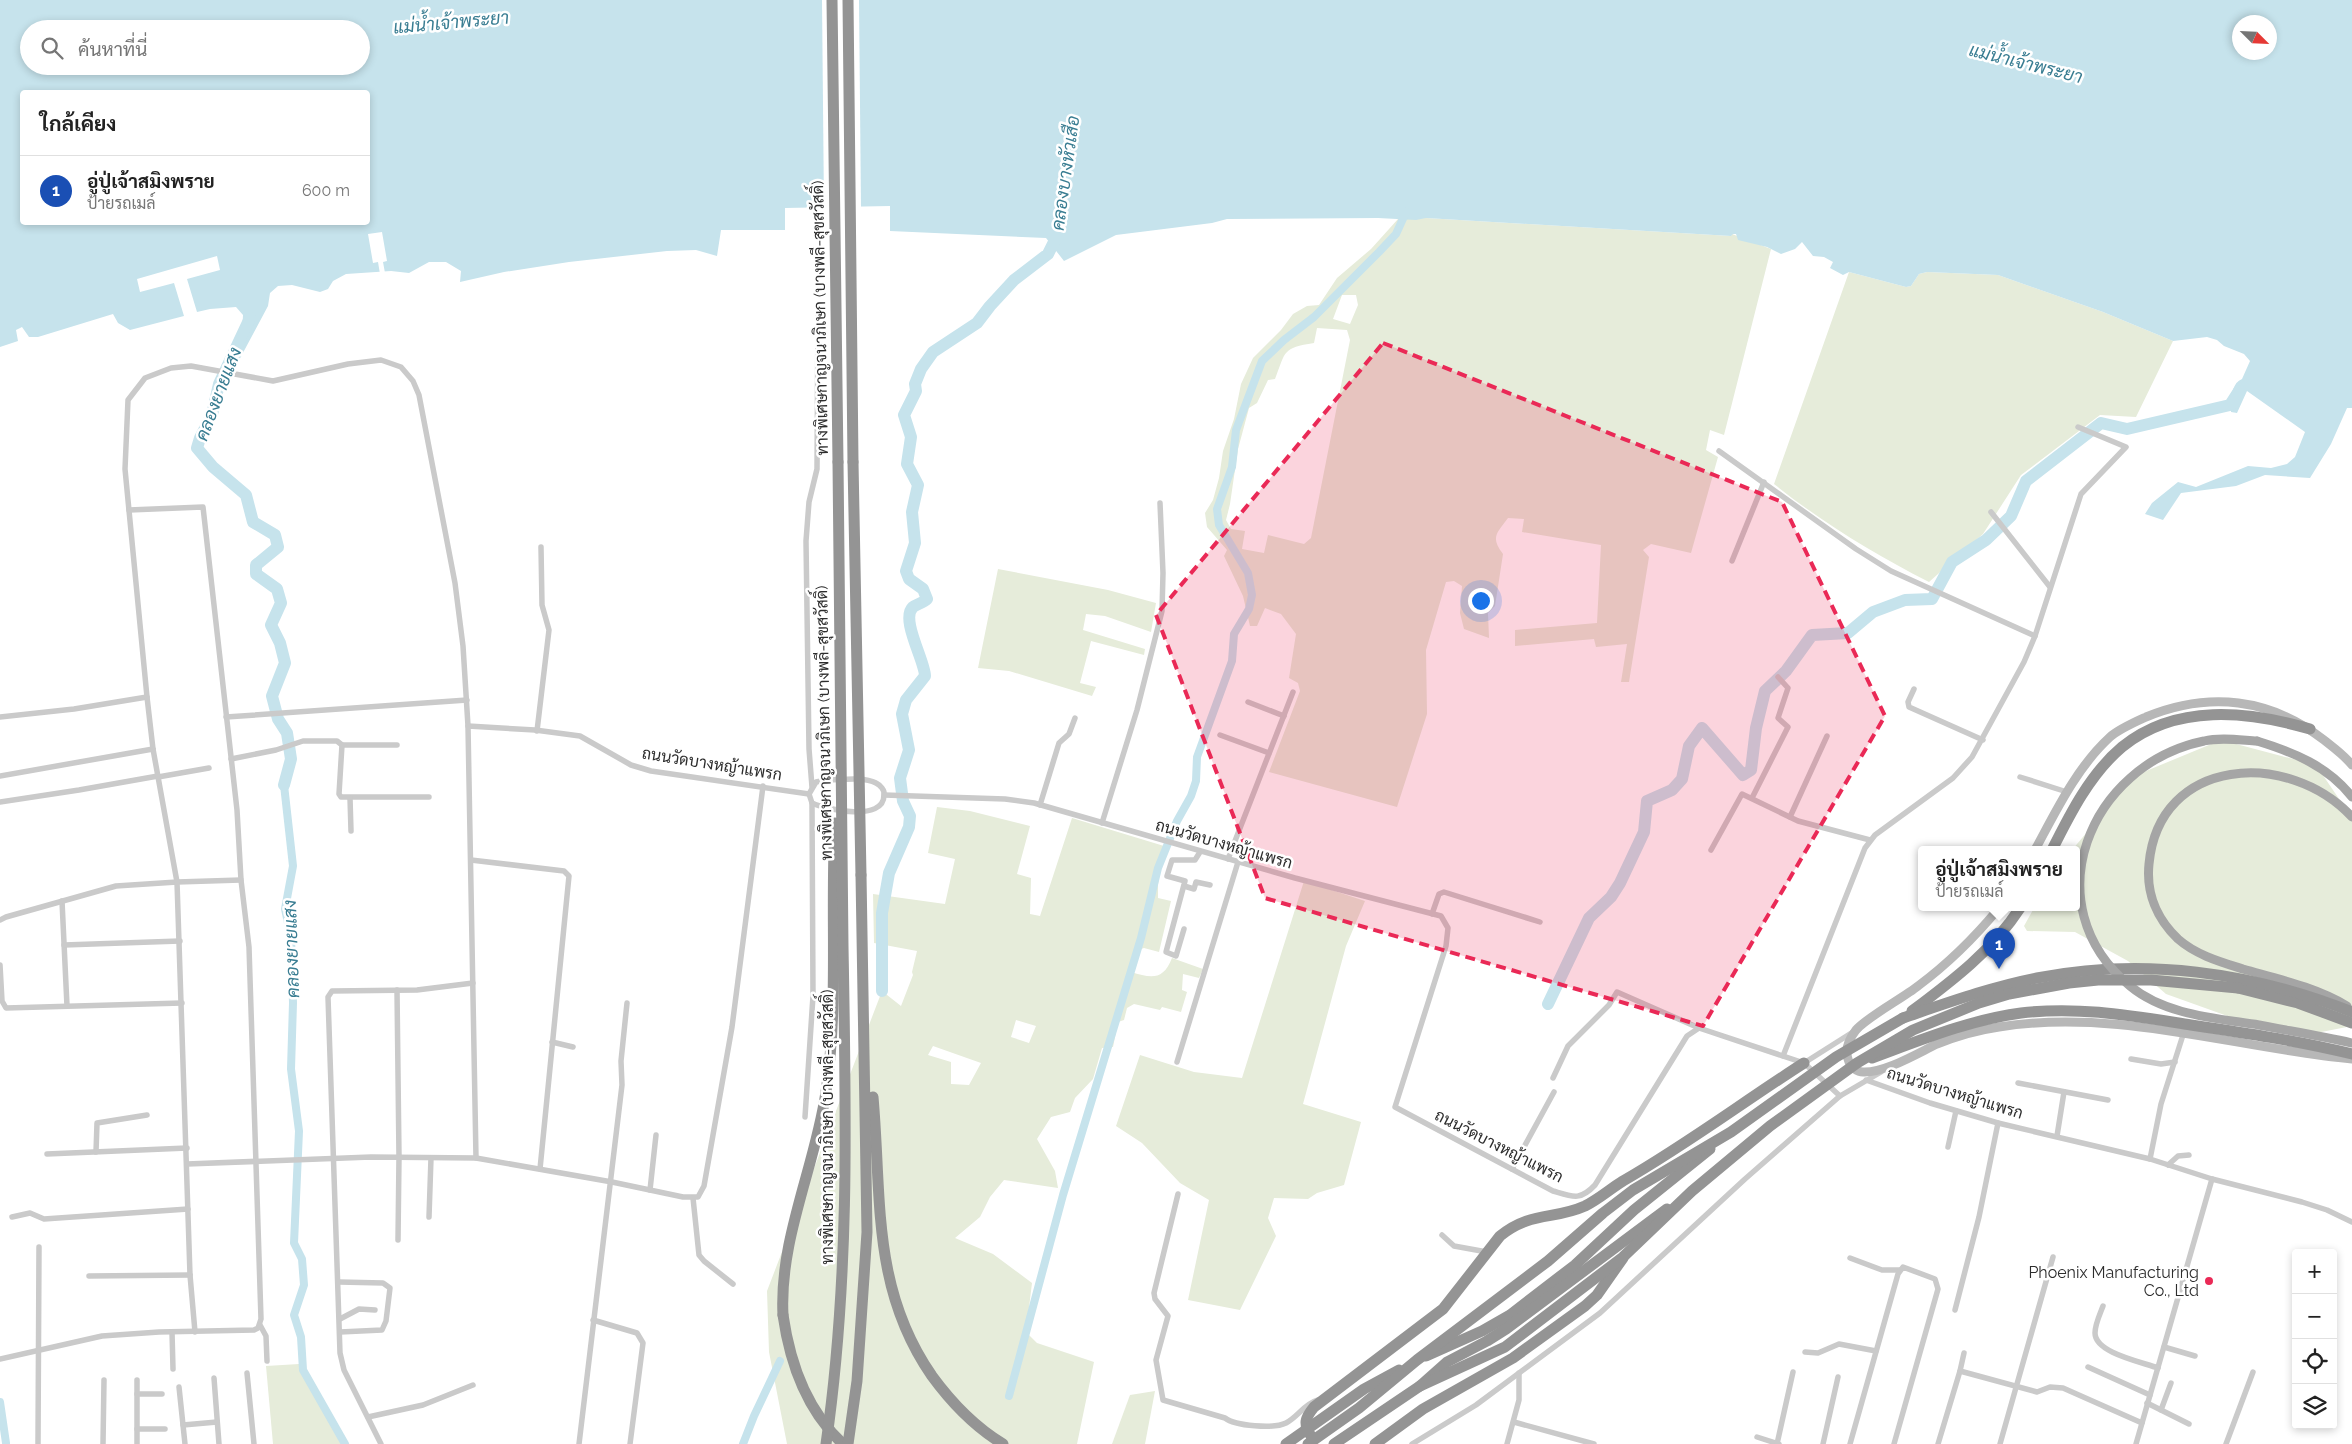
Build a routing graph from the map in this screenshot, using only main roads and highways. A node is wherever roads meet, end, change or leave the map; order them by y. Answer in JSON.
{"nodes":[{"id":1,"x":832,"y":0,"type":"edge"},
{"id":2,"x":848,"y":0,"type":"edge"},
{"id":3,"x":840,"y":699,"type":"junction"},
{"id":4,"x":2310,"y":729,"type":"road end"},
{"id":5,"x":2352,"y":797,"type":"edge"},
{"id":6,"x":2352,"y":817,"type":"edge"},
{"id":7,"x":2054,"y":846,"type":"edge"},
{"id":8,"x":2018,"y":911,"type":"edge"},
{"id":9,"x":2352,"y":1010,"type":"edge"},
{"id":10,"x":1903,"y":1018,"type":"junction"},
{"id":11,"x":2352,"y":1023,"type":"edge"},
{"id":12,"x":865,"y":1029,"type":"junction"},
{"id":13,"x":2352,"y":1042,"type":"edge"},
{"id":14,"x":2352,"y":1054,"type":"edge"},
{"id":15,"x":1857,"y":1063,"type":"junction"},
{"id":16,"x":1804,"y":1064,"type":"road end"},
{"id":17,"x":1731,"y":1132,"type":"junction"},
{"id":18,"x":1692,"y":1191,"type":"junction"},
{"id":19,"x":1623,"y":1257,"type":"junction"},
{"id":20,"x":1418,"y":1360,"type":"junction"},
{"id":21,"x":1420,"y":1386,"type":"junction"},
{"id":22,"x":1390,"y":1408,"type":"junction"},
{"id":23,"x":826,"y":1444,"type":"edge"},
{"id":24,"x":843,"y":1444,"type":"edge"},
{"id":25,"x":848,"y":1444,"type":"edge"},
{"id":26,"x":1003,"y":1444,"type":"edge"},
{"id":27,"x":1286,"y":1444,"type":"edge"},
{"id":28,"x":1308,"y":1444,"type":"edge"},
{"id":29,"x":1316,"y":1444,"type":"edge"},
{"id":30,"x":1334,"y":1444,"type":"edge"},
{"id":31,"x":1349,"y":1444,"type":"edge"},
{"id":32,"x":1374,"y":1444,"type":"edge"}],
"edges":[{"from":1,"to":3,"type":"highway","name":"ทางพิเศษกาญจนาภิเษก (บางพลี-สุขสวัสดิ์)","bridge":true},
{"from":2,"to":12,"type":"highway","name":"ทางพิเศษกาญจนาภิเษก (บางพลี-สุขสวัสดิ์)","bridge":true},
{"from":3,"to":23,"type":"highway","name":"ทางพิเศษกาญจนาภิเษก (บางพลี-สุขสวัสดิ์)","bridge":true},
{"from":3,"to":24,"type":"highway","bridge":true},
{"from":4,"to":7,"type":"highway"},
{"from":5,"to":13,"type":"main road","bridge":true},
{"from":6,"to":9,"type":"main road"},
{"from":8,"to":10,"type":"highway"},
{"from":9,"to":10,"type":"highway","bridge":true},
{"from":10,"to":17,"type":"highway","bridge":true},
{"from":11,"to":15,"type":"highway","bridge":true},
{"from":12,"to":25,"type":"highway","name":"ทางพิเศษกาญจนาภิเษก (บางพลี-สุขสวัสดิ์)"},
{"from":12,"to":26,"type":"highway"},
{"from":14,"to":15,"type":"highway","bridge":true},
{"from":15,"to":18,"type":"highway","bridge":true},
{"from":16,"to":29,"type":"highway"},
{"from":17,"to":20,"type":"highway","bridge":true},
{"from":17,"to":20,"type":"highway","bridge":true},
{"from":18,"to":19,"type":"highway","bridge":true},
{"from":18,"to":21,"type":"highway","bridge":true},
{"from":19,"to":21,"type":"highway","bridge":true},
{"from":19,"to":32,"type":"highway"},
{"from":20,"to":27,"type":"highway","bridge":true},
{"from":20,"to":28,"type":"highway","bridge":true},
{"from":21,"to":22,"type":"highway"},
{"from":22,"to":30,"type":"highway"},
{"from":22,"to":31,"type":"highway"}]}
